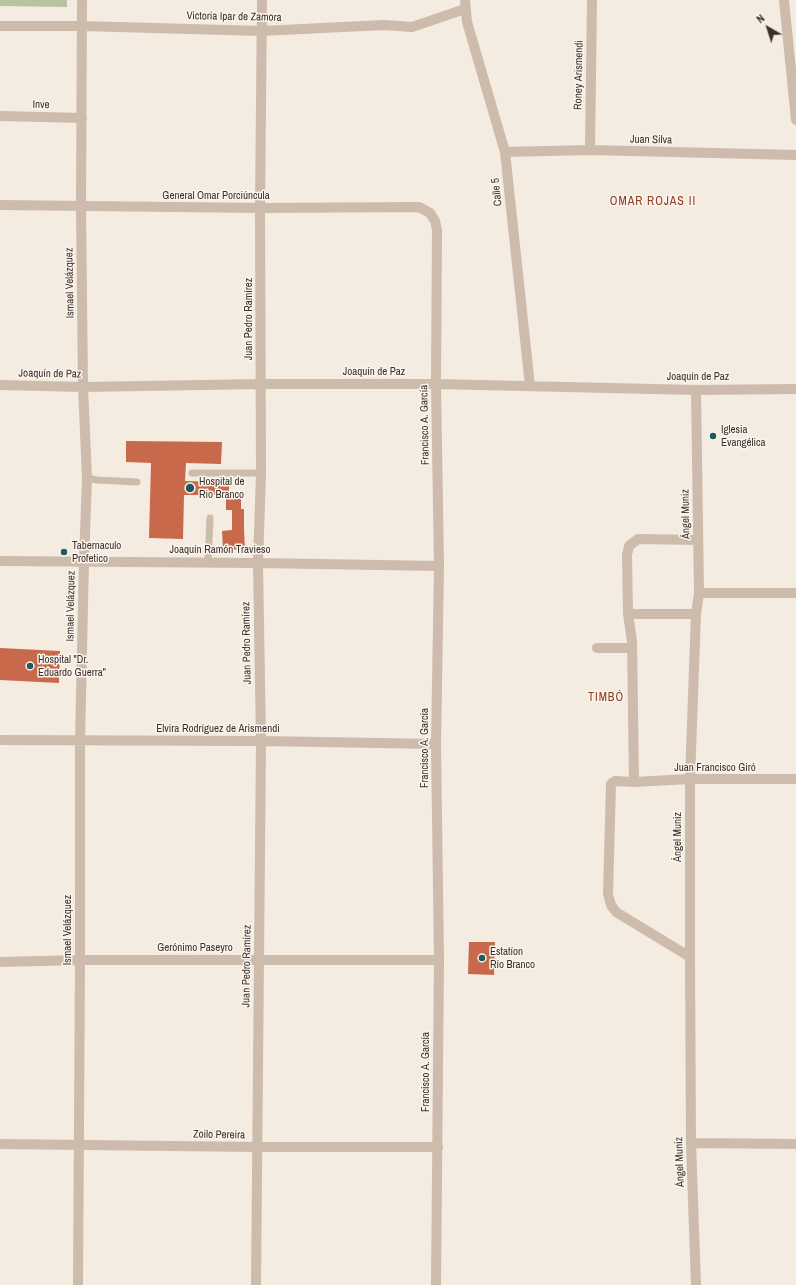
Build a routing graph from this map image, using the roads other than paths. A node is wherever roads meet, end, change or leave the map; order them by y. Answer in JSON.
{"nodes":[{"id":1,"x":82,"y":0,"type":"edge"},
{"id":2,"x":262,"y":0,"type":"edge"},
{"id":3,"x":592,"y":0,"type":"edge"},
{"id":4,"x":784,"y":0,"type":"edge"},
{"id":5,"x":465,"y":5,"type":"edge"},
{"id":6,"x":0,"y":26,"type":"edge"},
{"id":7,"x":82,"y":26,"type":"junction"},
{"id":8,"x":262,"y":30,"type":"junction"},
{"id":9,"x":0,"y":116,"type":"edge"},
{"id":10,"x":82,"y":118,"type":"junction"},
{"id":11,"x":796,"y":120,"type":"edge"},
{"id":12,"x":590,"y":150,"type":"junction"},
{"id":13,"x":505,"y":152,"type":"junction"},
{"id":14,"x":796,"y":155,"type":"edge"},
{"id":15,"x":0,"y":206,"type":"edge"},
{"id":16,"x":81,"y":207,"type":"junction"},
{"id":17,"x":260,"y":208,"type":"junction"},
{"id":18,"x":430,"y":213,"type":"joint"},
{"id":19,"x":260,"y":384,"type":"junction"},
{"id":20,"x":436,"y":384,"type":"junction"},
{"id":21,"x":0,"y":385,"type":"edge"},
{"id":22,"x":530,"y":386,"type":"junction"},
{"id":23,"x":83,"y":387,"type":"junction"},
{"id":24,"x":796,"y":389,"type":"edge"},
{"id":25,"x":696,"y":390,"type":"junction"},
{"id":26,"x":192,"y":473,"type":"dead end"},
{"id":27,"x":261,"y":473,"type":"junction"},
{"id":28,"x":87,"y":478,"type":"junction"},
{"id":29,"x":136,"y":482,"type":"dead end"},
{"id":30,"x":210,"y":518,"type":"dead end"},
{"id":31,"x":698,"y":540,"type":"junction"},
{"id":32,"x":0,"y":560,"type":"edge"},
{"id":33,"x":84,"y":561,"type":"junction"},
{"id":34,"x":208,"y":562,"type":"junction"},
{"id":35,"x":258,"y":562,"type":"junction"},
{"id":36,"x":439,"y":566,"type":"junction"},
{"id":37,"x":699,"y":593,"type":"junction"},
{"id":38,"x":796,"y":593,"type":"edge"},
{"id":39,"x":628,"y":614,"type":"junction"},
{"id":40,"x":696,"y":614,"type":"junction"},
{"id":41,"x":597,"y":648,"type":"dead end"},
{"id":42,"x":632,"y":648,"type":"junction"},
{"id":43,"x":0,"y":740,"type":"edge"},
{"id":44,"x":80,"y":741,"type":"junction"},
{"id":45,"x":261,"y":741,"type":"junction"},
{"id":46,"x":436,"y":744,"type":"junction"},
{"id":47,"x":690,"y":779,"type":"junction"},
{"id":48,"x":796,"y":779,"type":"edge"},
{"id":49,"x":634,"y":782,"type":"junction"},
{"id":50,"x":690,"y":957,"type":"junction"},
{"id":51,"x":80,"y":960,"type":"junction"},
{"id":52,"x":259,"y":960,"type":"junction"},
{"id":53,"x":438,"y":960,"type":"junction"},
{"id":54,"x":0,"y":962,"type":"edge"},
{"id":55,"x":692,"y":1143,"type":"junction"},
{"id":56,"x":0,"y":1144,"type":"edge"},
{"id":57,"x":79,"y":1144,"type":"junction"},
{"id":58,"x":796,"y":1144,"type":"edge"},
{"id":59,"x":257,"y":1147,"type":"junction"},
{"id":60,"x":438,"y":1147,"type":"junction"},
{"id":61,"x":78,"y":1285,"type":"edge"},
{"id":62,"x":256,"y":1285,"type":"edge"},
{"id":63,"x":436,"y":1285,"type":"edge"},
{"id":64,"x":696,"y":1285,"type":"edge"}],
"edges":[{"from":1,"to":7,"type":"street","name":"Ismael Velázquez"},
{"from":2,"to":8,"type":"street","name":"Juan Pedro Ramírez"},
{"from":3,"to":12,"type":"street","name":"Roney Arismendi"},
{"from":4,"to":11,"type":"street"},
{"from":5,"to":8,"type":"street","name":"Victoria Ipar de Zamora"},
{"from":5,"to":13,"type":"street","name":"Calle 5"},
{"from":6,"to":7,"type":"street","name":"Victoria Ipar de Zamora"},
{"from":7,"to":8,"type":"street","name":"Victoria Ipar de Zamora"},
{"from":7,"to":10,"type":"street","name":"Ismael Velázquez"},
{"from":8,"to":17,"type":"street","name":"Juan Pedro Ramírez"},
{"from":9,"to":10,"type":"street","name":"Inve"},
{"from":10,"to":16,"type":"street","name":"Ismael Velázquez"},
{"from":12,"to":13,"type":"street","name":"Juan Silva"},
{"from":12,"to":14,"type":"street","name":"Juan Silva"},
{"from":13,"to":22,"type":"street","name":"Calle 5"},
{"from":15,"to":16,"type":"street","name":"General Omar Porciúncula"},
{"from":16,"to":17,"type":"street","name":"General Omar Porciúncula"},
{"from":16,"to":23,"type":"street","name":"Ismael Velázquez"},
{"from":17,"to":18,"type":"street","name":"General Omar Porciúncula"},
{"from":17,"to":19,"type":"street","name":"Juan Pedro Ramírez"},
{"from":18,"to":20,"type":"street","name":"Francisco A. García"},
{"from":19,"to":20,"type":"street","name":"Joaquín de Paz"},
{"from":19,"to":23,"type":"street","name":"Joaquín de Paz"},
{"from":19,"to":27,"type":"street","name":"Juan Pedro Ramírez"},
{"from":20,"to":22,"type":"street","name":"Joaquín de Paz"},
{"from":20,"to":36,"type":"street","name":"Francisco A. García"},
{"from":21,"to":23,"type":"street","name":"Joaquín de Paz"},
{"from":22,"to":25,"type":"street","name":"Joaquín de Paz"},
{"from":23,"to":28,"type":"street","name":"Ismael Velázquez"},
{"from":24,"to":25,"type":"street","name":"Joaquín de Paz"},
{"from":25,"to":31,"type":"street","name":"Ángel Muniz"},
{"from":26,"to":27,"type":"lane"},
{"from":27,"to":35,"type":"street","name":"Juan Pedro Ramírez"},
{"from":28,"to":29,"type":"lane"},
{"from":28,"to":33,"type":"street","name":"Ismael Velázquez"},
{"from":30,"to":34,"type":"lane"},
{"from":31,"to":37,"type":"street","name":"Ángel Muniz"},
{"from":31,"to":39,"type":"street"},
{"from":32,"to":33,"type":"street","name":"Joaquín Ramón Travieso"},
{"from":33,"to":34,"type":"street","name":"Joaquín Ramón Travieso"},
{"from":33,"to":44,"type":"street","name":"Ismael Velázquez"},
{"from":34,"to":35,"type":"street","name":"Joaquín Ramón Travieso"},
{"from":35,"to":36,"type":"street","name":"Joaquín Ramón Travieso"},
{"from":35,"to":45,"type":"street","name":"Juan Pedro Ramírez"},
{"from":36,"to":46,"type":"street","name":"Francisco A. García"},
{"from":37,"to":38,"type":"street"},
{"from":37,"to":40,"type":"street","name":"Ángel Muniz"},
{"from":39,"to":40,"type":"street"},
{"from":39,"to":42,"type":"street"},
{"from":40,"to":47,"type":"street","name":"Ángel Muniz"},
{"from":41,"to":42,"type":"street"},
{"from":42,"to":49,"type":"street"},
{"from":43,"to":44,"type":"street","name":"Elvira Rodríguez de Arismendi"},
{"from":44,"to":45,"type":"street","name":"Elvira Rodríguez de Arismendi"},
{"from":44,"to":51,"type":"street","name":"Ismael Velázquez"},
{"from":45,"to":46,"type":"street","name":"Elvira Rodríguez de Arismendi"},
{"from":45,"to":52,"type":"street","name":"Juan Pedro Ramírez"},
{"from":46,"to":53,"type":"street","name":"Francisco A. García"},
{"from":47,"to":48,"type":"street","name":"Juan Francisco Giró"},
{"from":47,"to":49,"type":"street","name":"Juan Francisco Giró"},
{"from":47,"to":50,"type":"street","name":"Ángel Muniz"},
{"from":49,"to":50,"type":"street","name":"Juan Francisco Giró"},
{"from":50,"to":55,"type":"street","name":"Ángel Muniz"},
{"from":51,"to":52,"type":"street","name":"Gerónimo Paseyro"},
{"from":51,"to":54,"type":"street","name":"Gerónimo Paseyro"},
{"from":51,"to":57,"type":"street","name":"Ismael Velázquez"},
{"from":52,"to":53,"type":"street","name":"Gerónimo Paseyro"},
{"from":52,"to":59,"type":"street","name":"Juan Pedro Ramírez"},
{"from":53,"to":60,"type":"street","name":"Francisco A. García"},
{"from":55,"to":58,"type":"street"},
{"from":55,"to":64,"type":"street","name":"Ángel Muniz"},
{"from":56,"to":57,"type":"street","name":"Zoilo Pereira"},
{"from":57,"to":59,"type":"street","name":"Zoilo Pereira"},
{"from":57,"to":61,"type":"street","name":"Ismael Velázquez"},
{"from":59,"to":60,"type":"street","name":"Zoilo Pereira"},
{"from":59,"to":62,"type":"street","name":"Juan Pedro Ramírez"},
{"from":60,"to":63,"type":"street","name":"Francisco A. García"}]}
